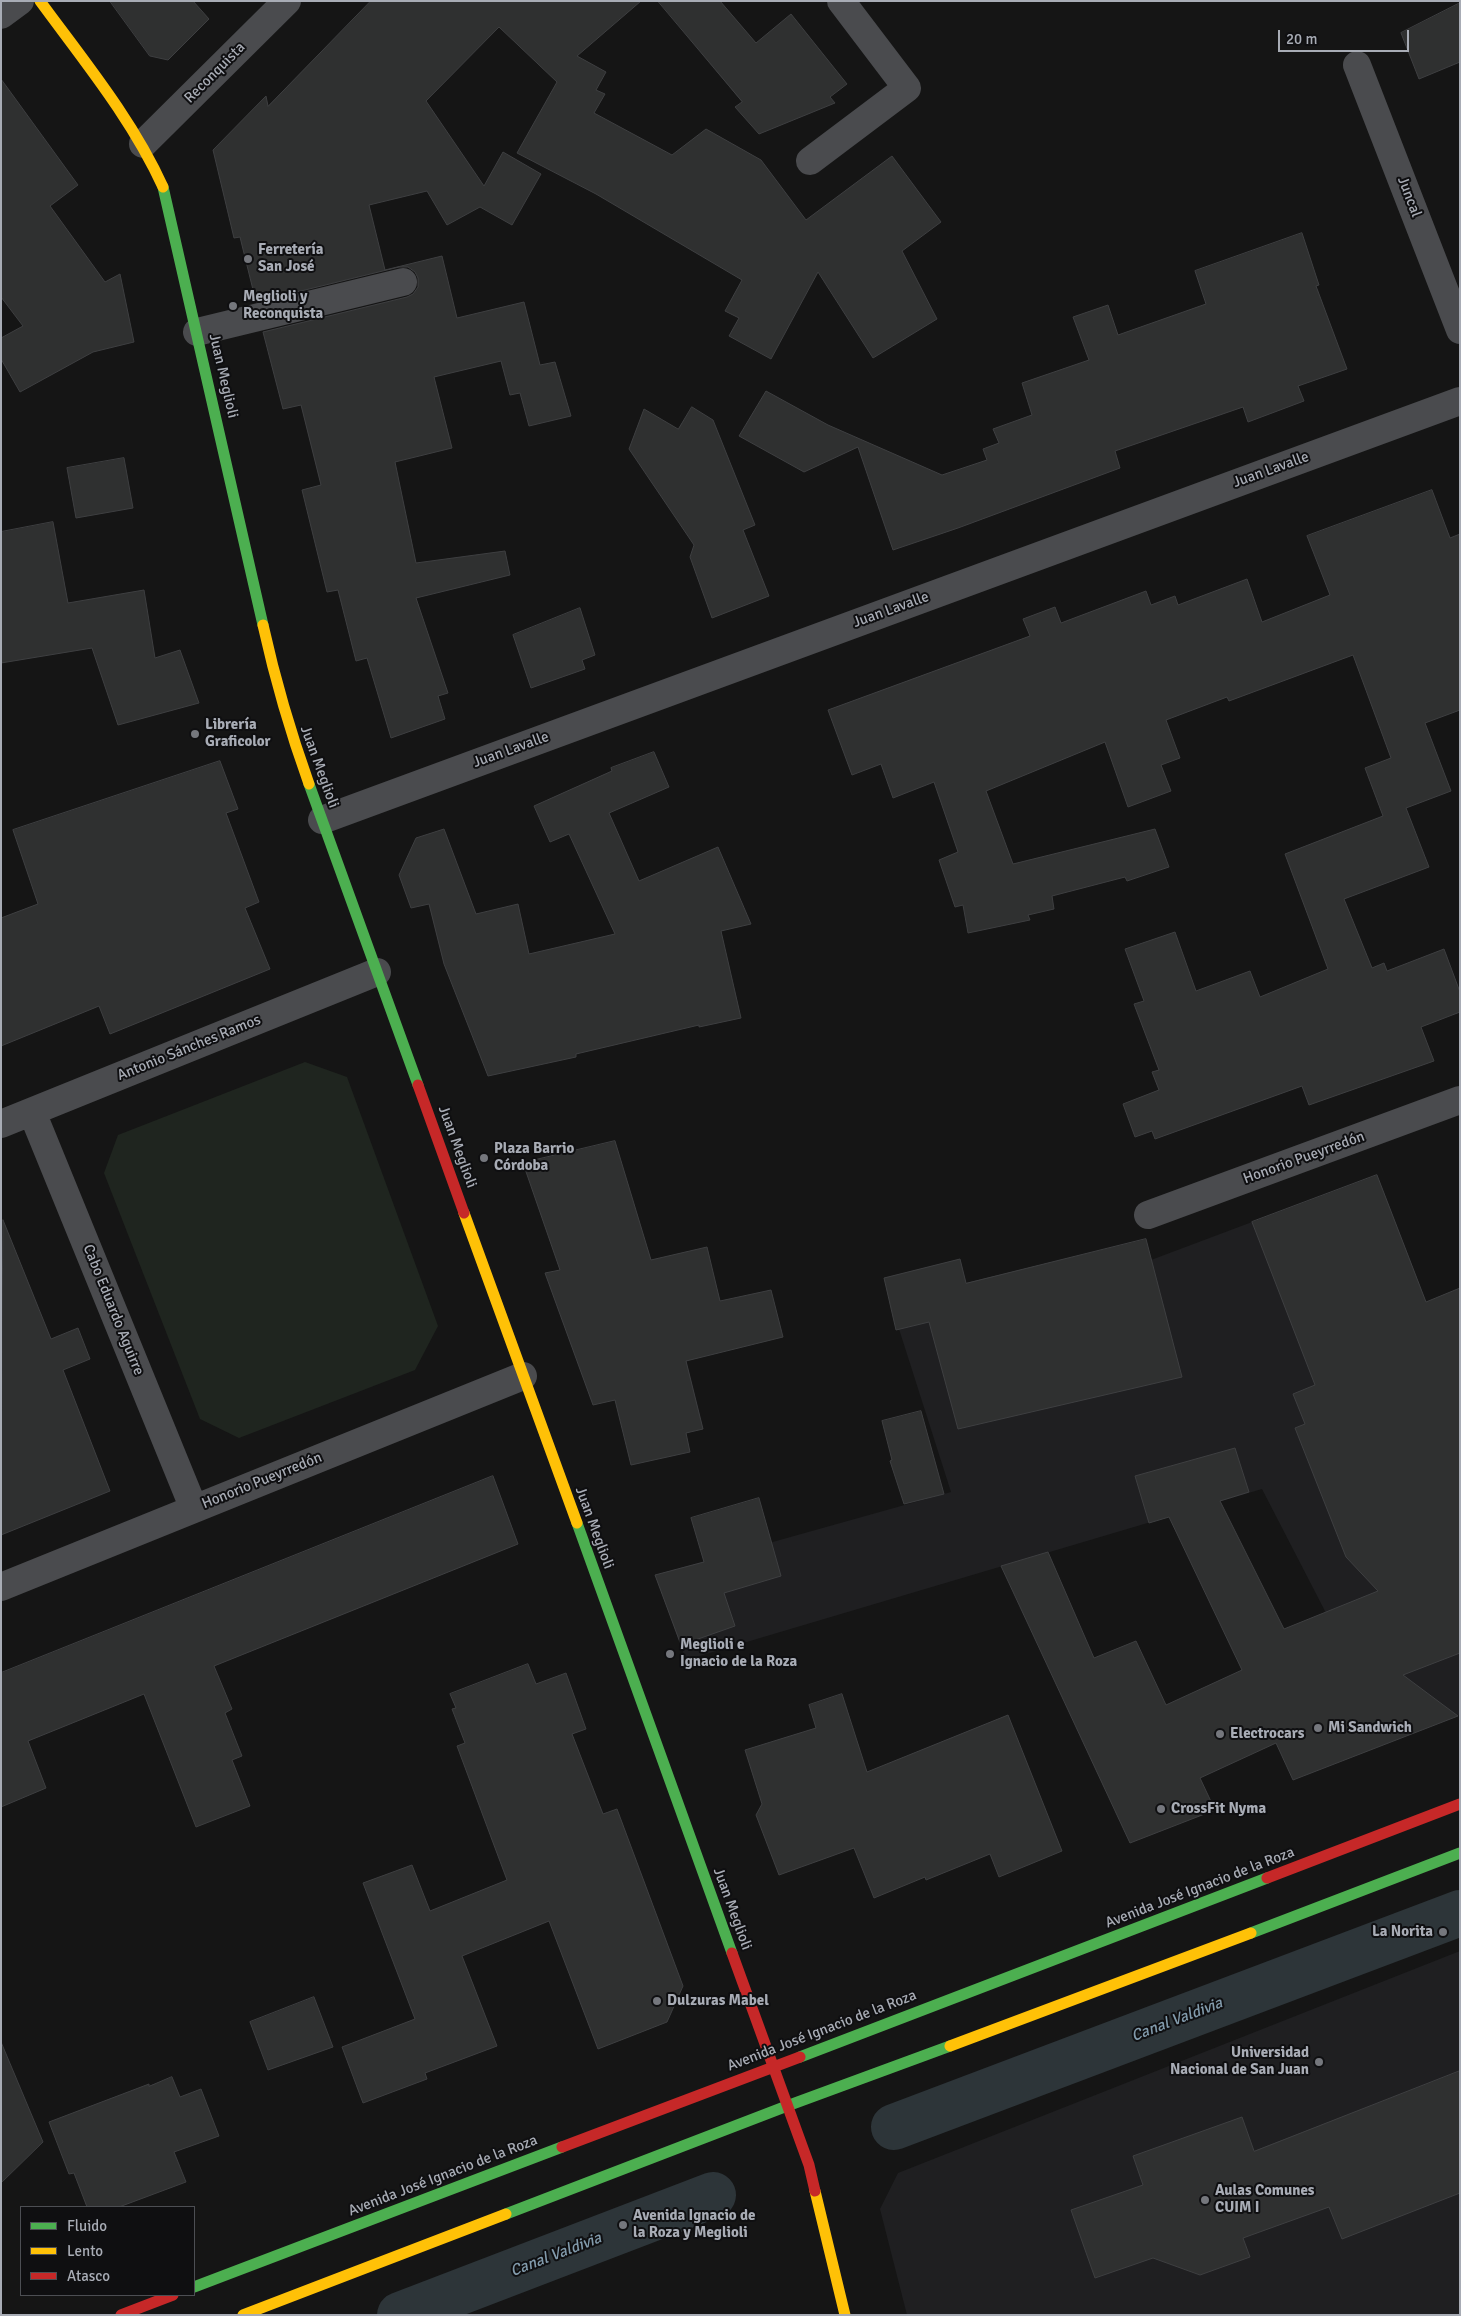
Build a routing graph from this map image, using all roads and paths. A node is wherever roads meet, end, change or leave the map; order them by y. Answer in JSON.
{"nodes":[{"id":1,"x":20,"y":1,"type":"edge"},
{"id":2,"x":40,"y":1,"type":"edge"},
{"id":3,"x":287,"y":1,"type":"edge"},
{"id":4,"x":841,"y":1,"type":"edge"},
{"id":5,"x":1,"y":15,"type":"edge"},
{"id":6,"x":1357,"y":65,"type":"dead end"},
{"id":7,"x":142,"y":144,"type":"junction"},
{"id":8,"x":810,"y":161,"type":"dead end"},
{"id":9,"x":403,"y":282,"type":"dead end"},
{"id":10,"x":1460,"y":330,"type":"edge"},
{"id":11,"x":197,"y":332,"type":"junction"},
{"id":12,"x":1460,"y":400,"type":"edge"},
{"id":13,"x":322,"y":820,"type":"junction"},
{"id":14,"x":377,"y":972,"type":"junction"},
{"id":15,"x":1458,"y":1106,"type":"edge"},
{"id":16,"x":32,"y":1112,"type":"junction"},
{"id":17,"x":1,"y":1124,"type":"edge"},
{"id":18,"x":1148,"y":1216,"type":"dead end"},
{"id":19,"x":523,"y":1376,"type":"junction"},
{"id":20,"x":194,"y":1509,"type":"junction"},
{"id":21,"x":1,"y":1587,"type":"edge"},
{"id":22,"x":1460,"y":1804,"type":"edge"},
{"id":23,"x":1460,"y":1853,"type":"edge"},
{"id":24,"x":772,"y":2066,"type":"junction"},
{"id":25,"x":787,"y":2106,"type":"junction"},
{"id":26,"x":195,"y":2287,"type":"edge"},
{"id":27,"x":171,"y":2296,"type":"edge"},
{"id":28,"x":121,"y":2315,"type":"edge"},
{"id":29,"x":243,"y":2315,"type":"edge"},
{"id":30,"x":845,"y":2315,"type":"edge"}],
"edges":[{"from":1,"to":5,"type":"street"},
{"from":2,"to":7,"type":"main road","name":"Juan Meglioli"},
{"from":3,"to":7,"type":"street","name":"Reconquista"},
{"from":4,"to":8,"type":"street"},
{"from":6,"to":10,"type":"street","name":"Juncal"},
{"from":7,"to":11,"type":"main road","name":"Juan Meglioli"},
{"from":9,"to":11,"type":"street"},
{"from":11,"to":13,"type":"main road","name":"Juan Meglioli"},
{"from":12,"to":13,"type":"street","name":"Juan Lavalle"},
{"from":13,"to":14,"type":"main road","name":"Juan Meglioli"},
{"from":14,"to":16,"type":"street","name":"Antonio Sánches Ramos"},
{"from":14,"to":19,"type":"main road","name":"Juan Meglioli"},
{"from":15,"to":18,"type":"street","name":"Honorio Pueyrredón"},
{"from":16,"to":17,"type":"street","name":"Antonio Sánches Ramos"},
{"from":16,"to":20,"type":"street","name":"Cabo Eduardo Aguirre"},
{"from":19,"to":20,"type":"street","name":"Honorio Pueyrredón"},
{"from":19,"to":24,"type":"main road","name":"Juan Meglioli"},
{"from":20,"to":21,"type":"street","name":"Honorio Pueyrredón"},
{"from":22,"to":24,"type":"main road","name":"Avenida José Ignacio de la Roza"},
{"from":23,"to":25,"type":"main road"},
{"from":24,"to":25,"type":"main road","name":"Juan Meglioli"},
{"from":24,"to":26,"type":"main road","name":"Avenida José Ignacio de la Roza"},
{"from":25,"to":29,"type":"main road"},
{"from":25,"to":30,"type":"main road","name":"Juan Meglioli"},
{"from":27,"to":28,"type":"main road"}]}
